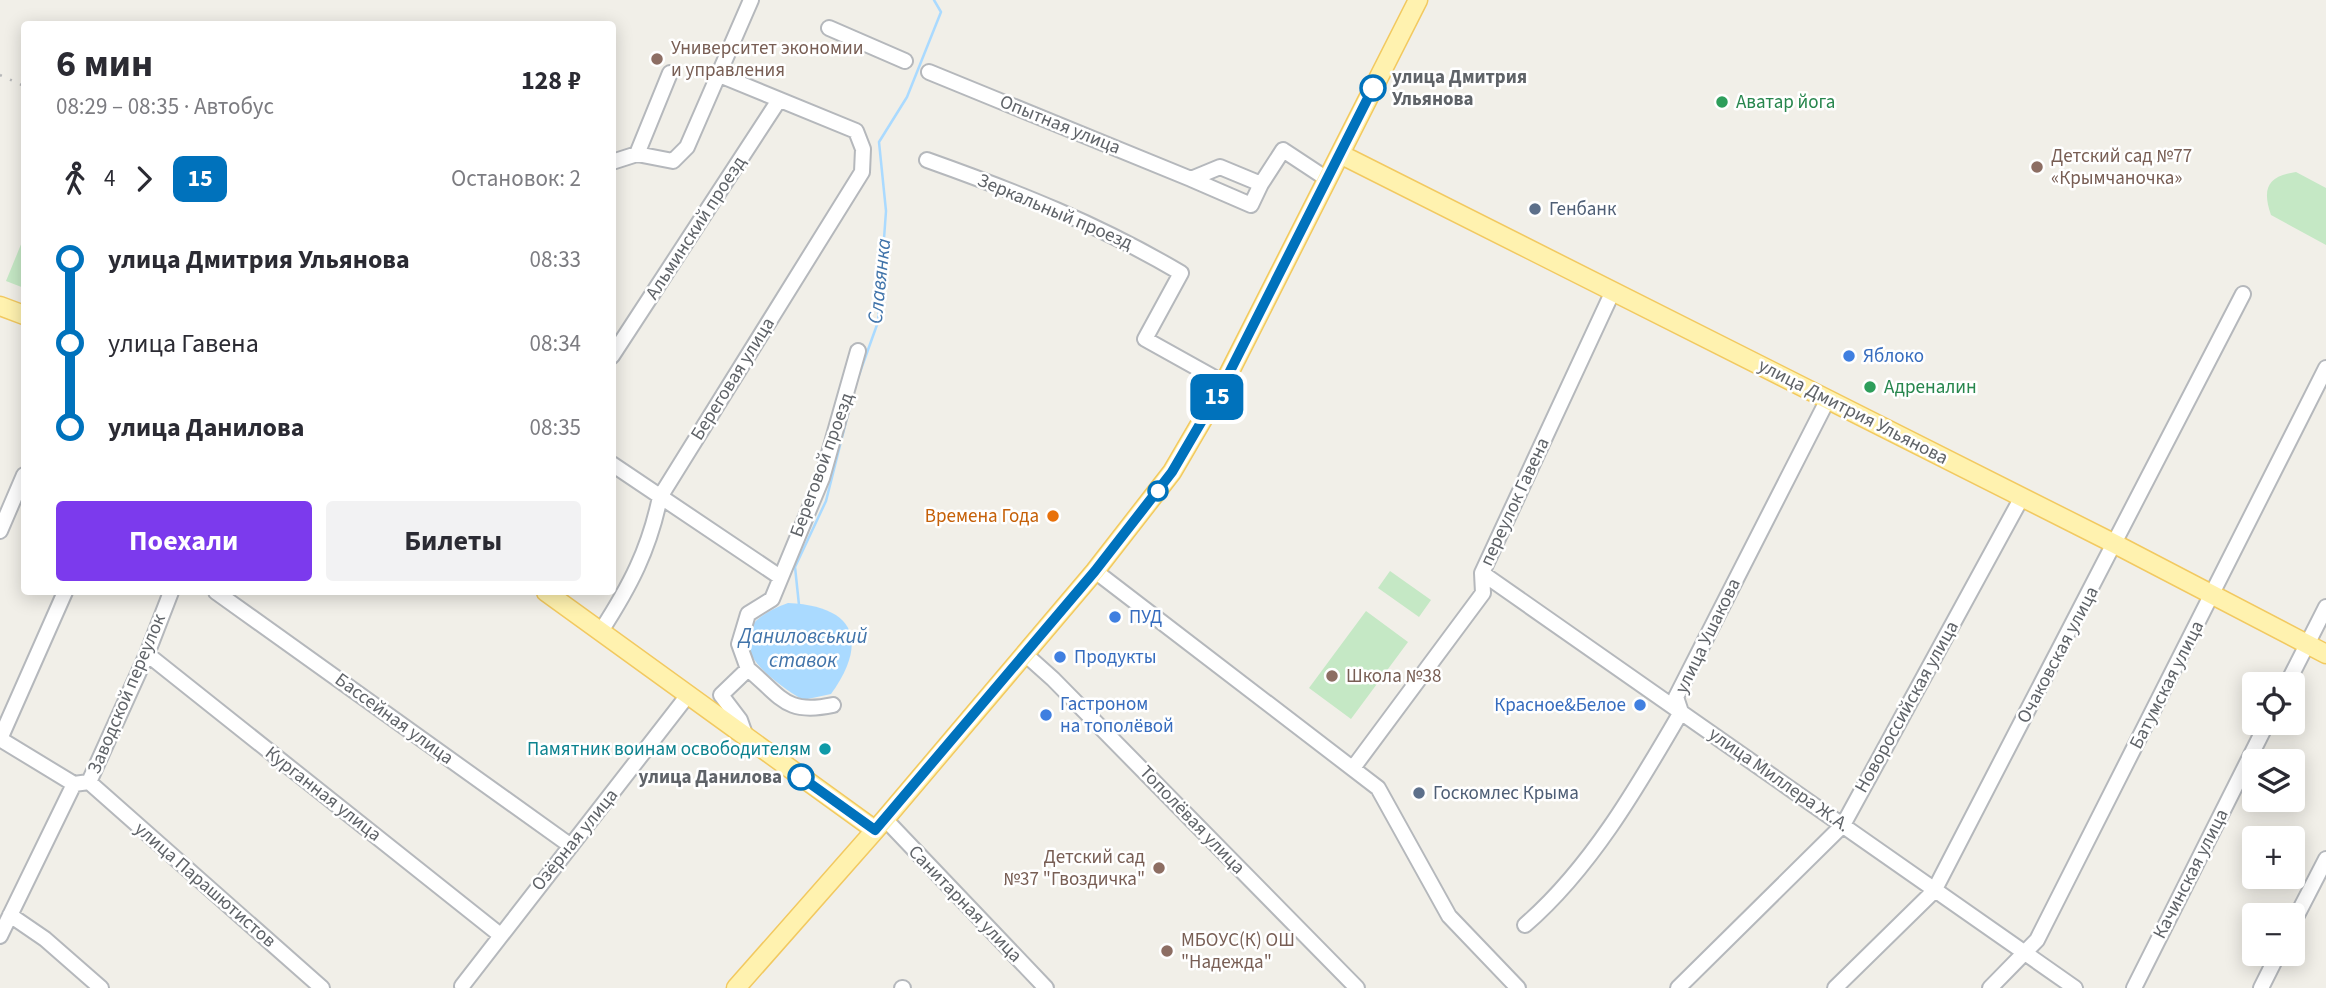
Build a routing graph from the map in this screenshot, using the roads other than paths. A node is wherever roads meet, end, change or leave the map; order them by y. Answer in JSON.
{"nodes":[{"id":1,"x":751,"y":0,"type":"edge"},
{"id":2,"x":1418,"y":0,"type":"edge"},
{"id":3,"x":829,"y":28,"type":"dead end"},
{"id":4,"x":905,"y":61,"type":"dead end"},
{"id":5,"x":929,"y":72,"type":"dead end"},
{"id":6,"x":670,"y":73,"type":"dead end"},
{"id":7,"x":717,"y":74,"type":"junction"},
{"id":8,"x":779,"y":100,"type":"junction"},
{"id":9,"x":637,"y":154,"type":"junction"},
{"id":10,"x":1340,"y":154,"type":"junction"},
{"id":11,"x":927,"y":160,"type":"dead end"},
{"id":12,"x":616,"y":161,"type":"edge"},
{"id":13,"x":1191,"y":179,"type":"junction"},
{"id":14,"x":1327,"y":179,"type":"junction"},
{"id":15,"x":1261,"y":184,"type":"junction"},
{"id":16,"x":1613,"y":291,"type":"junction"},
{"id":17,"x":2243,"y":294,"type":"dead end"},
{"id":18,"x":0,"y":306,"type":"edge"},
{"id":19,"x":21,"y":314,"type":"edge"},
{"id":20,"x":616,"y":350,"type":"edge"},
{"id":21,"x":858,"y":351,"type":"dead end"},
{"id":22,"x":2326,"y":368,"type":"edge"},
{"id":23,"x":1224,"y":383,"type":"junction"},
{"id":24,"x":1828,"y":399,"type":"junction"},
{"id":25,"x":616,"y":467,"type":"edge"},
{"id":26,"x":21,"y":482,"type":"edge"},
{"id":27,"x":660,"y":497,"type":"junction"},
{"id":28,"x":2022,"y":497,"type":"junction"},
{"id":29,"x":0,"y":531,"type":"edge"},
{"id":30,"x":2115,"y":544,"type":"junction"},
{"id":31,"x":1095,"y":571,"type":"junction"},
{"id":32,"x":1482,"y":573,"type":"junction"},
{"id":33,"x":780,"y":577,"type":"junction"},
{"id":34,"x":64,"y":595,"type":"edge"},
{"id":35,"x":169,"y":595,"type":"edge"},
{"id":36,"x":220,"y":595,"type":"edge"},
{"id":37,"x":550,"y":595,"type":"edge"},
{"id":38,"x":2212,"y":596,"type":"junction"},
{"id":39,"x":2326,"y":607,"type":"edge"},
{"id":40,"x":601,"y":631,"type":"junction"},
{"id":41,"x":2307,"y":645,"type":"junction"},
{"id":42,"x":146,"y":654,"type":"junction"},
{"id":43,"x":1025,"y":654,"type":"junction"},
{"id":44,"x":2326,"y":654,"type":"edge"},
{"id":45,"x":748,"y":669,"type":"junction"},
{"id":46,"x":2293,"y":672,"type":"edge"},
{"id":47,"x":688,"y":695,"type":"junction"},
{"id":48,"x":832,"y":705,"type":"dead end"},
{"id":49,"x":1681,"y":712,"type":"junction"},
{"id":50,"x":2261,"y":735,"type":"edge"},
{"id":51,"x":746,"y":737,"type":"junction"},
{"id":52,"x":0,"y":739,"type":"edge"},
{"id":53,"x":1353,"y":768,"type":"junction"},
{"id":54,"x":82,"y":783,"type":"junction"},
{"id":55,"x":880,"y":825,"type":"junction"},
{"id":56,"x":1843,"y":825,"type":"junction"},
{"id":57,"x":571,"y":846,"type":"junction"},
{"id":58,"x":2326,"y":859,"type":"edge"},
{"id":59,"x":1934,"y":891,"type":"junction"},
{"id":60,"x":2303,"y":903,"type":"edge"},
{"id":61,"x":10,"y":915,"type":"junction"},
{"id":62,"x":1525,"y":925,"type":"dead end"},
{"id":63,"x":499,"y":934,"type":"junction"},
{"id":64,"x":0,"y":936,"type":"edge"},
{"id":65,"x":2026,"y":953,"type":"junction"},
{"id":66,"x":2272,"y":966,"type":"edge"},
{"id":67,"x":462,"y":986,"type":"dead end"},
{"id":68,"x":102,"y":988,"type":"edge"},
{"id":69,"x":322,"y":988,"type":"edge"},
{"id":70,"x":736,"y":988,"type":"edge"},
{"id":71,"x":1046,"y":988,"type":"edge"},
{"id":72,"x":1357,"y":988,"type":"edge"},
{"id":73,"x":1518,"y":988,"type":"edge"},
{"id":74,"x":1678,"y":988,"type":"edge"},
{"id":75,"x":1835,"y":988,"type":"edge"},
{"id":76,"x":1990,"y":988,"type":"edge"},
{"id":77,"x":2076,"y":988,"type":"edge"},
{"id":78,"x":2134,"y":988,"type":"edge"},
{"id":79,"x":2261,"y":988,"type":"edge"}],
"edges":[{"from":1,"to":7,"type":"street"},
{"from":2,"to":10,"type":"main road"},
{"from":3,"to":4,"type":"street"},
{"from":5,"to":13,"type":"street","name":"Опытная улица"},
{"from":6,"to":9,"type":"street"},
{"from":7,"to":8,"type":"street"},
{"from":7,"to":9,"type":"street"},
{"from":8,"to":20,"type":"street","name":"Альминский проезд"},
{"from":8,"to":27,"type":"street","name":"Береговая улица"},
{"from":9,"to":12,"type":"street"},
{"from":10,"to":14,"type":"main road"},
{"from":10,"to":16,"type":"main road","name":"улица Дмитрия Ульянова"},
{"from":11,"to":23,"type":"street","name":"Зеркальный проезд"},
{"from":13,"to":15,"type":"street"},
{"from":13,"to":15,"type":"street","name":"Опытная улица"},
{"from":14,"to":15,"type":"street","name":"Опытная улица"},
{"from":14,"to":23,"type":"main road"},
{"from":16,"to":24,"type":"main road","name":"улица Дмитрия Ульянова"},
{"from":16,"to":32,"type":"street","name":"переулок Гавена"},
{"from":17,"to":30,"type":"street","name":"Очаковская улица"},
{"from":18,"to":19,"type":"main road"},
{"from":21,"to":33,"type":"street","name":"Береговой проезд"},
{"from":22,"to":38,"type":"street","name":"Батумская улица"},
{"from":23,"to":31,"type":"main road"},
{"from":24,"to":28,"type":"main road","name":"улица Дмитрия Ульянова"},
{"from":24,"to":49,"type":"street","name":"улица Ушакова"},
{"from":25,"to":27,"type":"street"},
{"from":26,"to":29,"type":"street"},
{"from":27,"to":33,"type":"street"},
{"from":27,"to":40,"type":"street","name":"Береговая улица"},
{"from":28,"to":30,"type":"main road","name":"улица Дмитрия Ульянова"},
{"from":28,"to":56,"type":"street","name":"Новороссийская улица"},
{"from":30,"to":38,"type":"main road","name":"улица Дмитрия Ульянова"},
{"from":30,"to":59,"type":"street","name":"Очаковская улица"},
{"from":31,"to":43,"type":"main road"},
{"from":31,"to":53,"type":"street"},
{"from":32,"to":49,"type":"street","name":"улица Миллера Ж.А."},
{"from":32,"to":53,"type":"street","name":"переулок Гавена"},
{"from":33,"to":45,"type":"street","name":"Береговой проезд"},
{"from":34,"to":52,"type":"street"},
{"from":35,"to":42,"type":"street","name":"Заводской переулок"},
{"from":36,"to":57,"type":"street","name":"Бассейная улица"},
{"from":37,"to":40,"type":"main road"},
{"from":38,"to":41,"type":"main road","name":"улица Дмитрия Ульянова"},
{"from":38,"to":65,"type":"street","name":"Батумская улица"},
{"from":39,"to":41,"type":"street"},
{"from":40,"to":47,"type":"main road"},
{"from":41,"to":44,"type":"main road","name":"улица Дмитрия Ульянова"},
{"from":41,"to":46,"type":"street"},
{"from":42,"to":54,"type":"street","name":"Заводской переулок"},
{"from":42,"to":63,"type":"street","name":"Курганная улица"},
{"from":43,"to":55,"type":"main road"},
{"from":43,"to":72,"type":"street","name":"Тополёвая улица"},
{"from":45,"to":48,"type":"street"},
{"from":45,"to":51,"type":"street"},
{"from":47,"to":51,"type":"main road"},
{"from":47,"to":57,"type":"street","name":"Озёрная улица"},
{"from":49,"to":56,"type":"street","name":"улица Миллера Ж.А."},
{"from":49,"to":62,"type":"street","name":"улица Ушакова"},
{"from":50,"to":78,"type":"street","name":"Качинская улица"},
{"from":51,"to":55,"type":"main road"},
{"from":52,"to":54,"type":"street","name":"улица Парашютистов"},
{"from":53,"to":73,"type":"street"},
{"from":54,"to":61,"type":"street","name":"Заводской переулок"},
{"from":54,"to":69,"type":"street","name":"улица Парашютистов"},
{"from":55,"to":70,"type":"main road"},
{"from":55,"to":71,"type":"street","name":"Санитарная улица"},
{"from":56,"to":59,"type":"street","name":"улица Миллера Ж.А."},
{"from":56,"to":74,"type":"street","name":"Новороссийская улица"},
{"from":57,"to":63,"type":"street","name":"Озёрная улица"},
{"from":58,"to":60,"type":"street"},
{"from":59,"to":65,"type":"street","name":"улица Миллера Ж.А."},
{"from":59,"to":75,"type":"street","name":"Очаковская улица"},
{"from":61,"to":64,"type":"street","name":"Заводской переулок"},
{"from":61,"to":68,"type":"street"},
{"from":63,"to":67,"type":"street","name":"Озёрная улица"},
{"from":65,"to":76,"type":"street","name":"Батумская улица"},
{"from":65,"to":77,"type":"street","name":"улица Миллера Ж.А."},
{"from":66,"to":79,"type":"street"}]}
